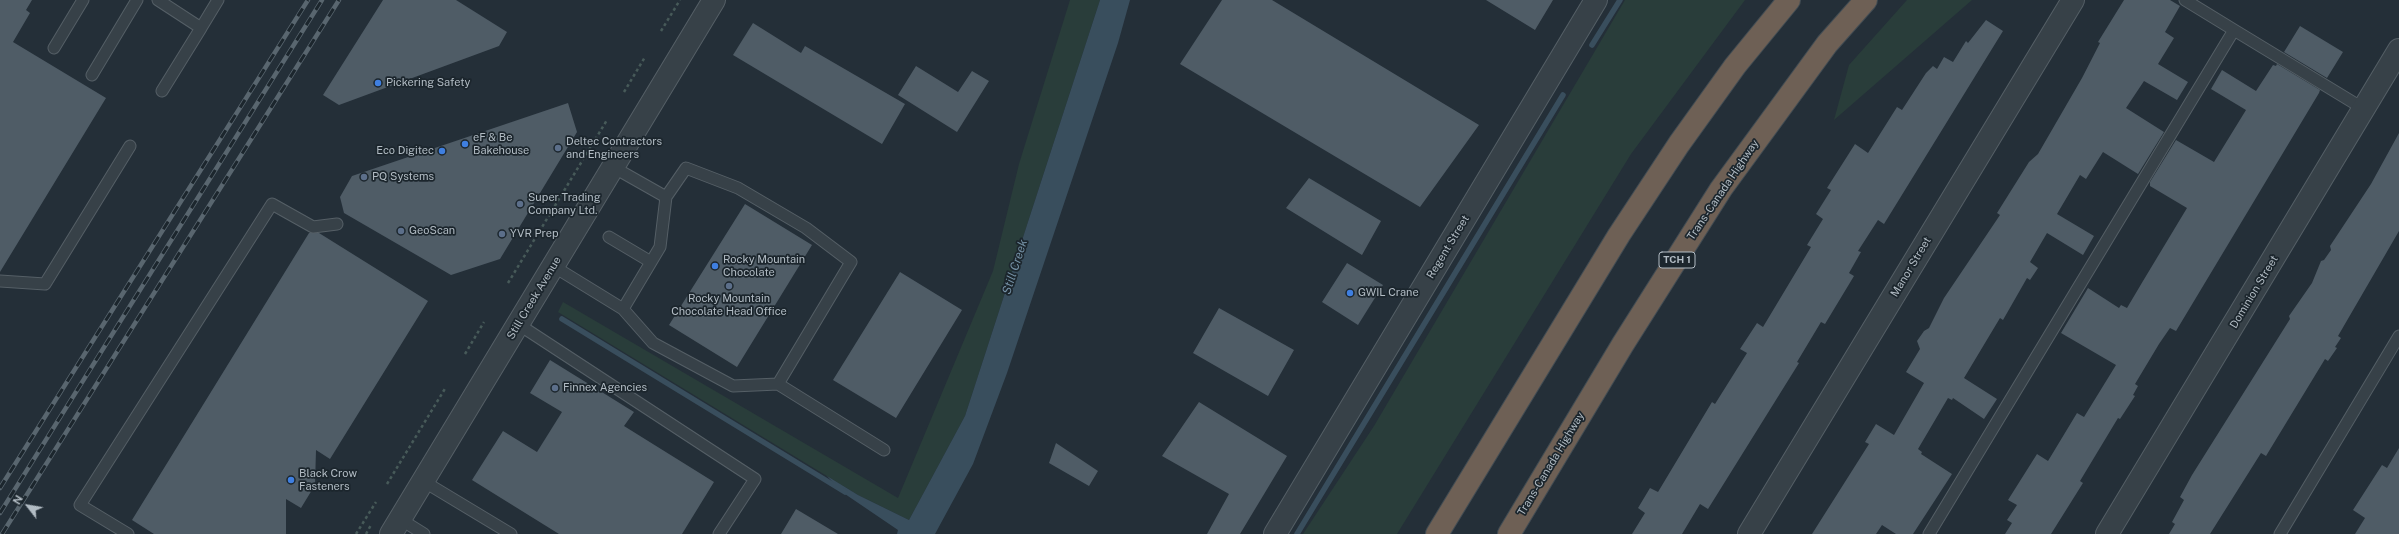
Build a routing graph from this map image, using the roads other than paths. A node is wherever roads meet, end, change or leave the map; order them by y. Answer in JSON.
{"nodes":[{"id":1,"x":83,"y":0,"type":"edge"},
{"id":2,"x":137,"y":0,"type":"edge"},
{"id":3,"x":158,"y":0,"type":"edge"},
{"id":4,"x":218,"y":0,"type":"edge"},
{"id":5,"x":714,"y":0,"type":"edge"},
{"id":6,"x":1596,"y":0,"type":"edge"},
{"id":7,"x":1789,"y":0,"type":"edge"},
{"id":8,"x":1866,"y":0,"type":"edge"},
{"id":9,"x":2073,"y":0,"type":"edge"},
{"id":10,"x":2185,"y":0,"type":"edge"},
{"id":11,"x":201,"y":28,"type":"junction"},
{"id":12,"x":2234,"y":30,"type":"junction"},
{"id":13,"x":54,"y":48,"type":"dead end"},
{"id":14,"x":2399,"y":50,"type":"edge"},
{"id":15,"x":92,"y":76,"type":"dead end"},
{"id":16,"x":162,"y":92,"type":"dead end"},
{"id":17,"x":2364,"y":109,"type":"junction"},
{"id":18,"x":130,"y":146,"type":"dead end"},
{"id":19,"x":612,"y":167,"type":"junction"},
{"id":20,"x":666,"y":198,"type":"junction"},
{"id":21,"x":337,"y":224,"type":"dead end"},
{"id":22,"x":609,"y":237,"type":"dead end"},
{"id":23,"x":651,"y":262,"type":"junction"},
{"id":24,"x":553,"y":266,"type":"junction"},
{"id":25,"x":0,"y":281,"type":"edge"},
{"id":26,"x":623,"y":309,"type":"junction"},
{"id":27,"x":518,"y":324,"type":"junction"},
{"id":28,"x":2399,"y":336,"type":"edge"},
{"id":29,"x":778,"y":384,"type":"junction"},
{"id":30,"x":884,"y":450,"type":"dead end"},
{"id":31,"x":423,"y":481,"type":"junction"},
{"id":32,"x":395,"y":526,"type":"edge"},
{"id":33,"x":128,"y":534,"type":"edge"},
{"id":34,"x":424,"y":534,"type":"edge"},
{"id":35,"x":510,"y":534,"type":"edge"},
{"id":36,"x":719,"y":534,"type":"edge"},
{"id":37,"x":1275,"y":534,"type":"edge"},
{"id":38,"x":1437,"y":534,"type":"edge"},
{"id":39,"x":1509,"y":534,"type":"edge"},
{"id":40,"x":1749,"y":534,"type":"edge"},
{"id":41,"x":1929,"y":534,"type":"edge"},
{"id":42,"x":2107,"y":534,"type":"edge"},
{"id":43,"x":2280,"y":534,"type":"edge"}],
"edges":[{"from":1,"to":13,"type":"lane"},
{"from":2,"to":15,"type":"lane"},
{"from":3,"to":11,"type":"lane"},
{"from":4,"to":11,"type":"lane"},
{"from":5,"to":19,"type":"street","name":"Still Creek Avenue"},
{"from":6,"to":37,"type":"street","name":"Regent Street"},
{"from":7,"to":38,"type":"highway"},
{"from":8,"to":39,"type":"highway","name":"Trans-Canada Highway","number":"TCH 1"},
{"from":9,"to":40,"type":"street","name":"Manor Street"},
{"from":10,"to":12,"type":"lane"},
{"from":11,"to":16,"type":"lane"},
{"from":12,"to":17,"type":"lane"},
{"from":12,"to":41,"type":"lane"},
{"from":14,"to":17,"type":"street","name":"Dominion Street"},
{"from":17,"to":42,"type":"street","name":"Dominion Street"},
{"from":18,"to":25,"type":"lane"},
{"from":19,"to":20,"type":"lane"},
{"from":19,"to":24,"type":"street","name":"Still Creek Avenue"},
{"from":20,"to":23,"type":"lane"},
{"from":20,"to":29,"type":"lane"},
{"from":21,"to":33,"type":"lane"},
{"from":22,"to":23,"type":"lane"},
{"from":23,"to":26,"type":"lane"},
{"from":24,"to":26,"type":"lane"},
{"from":24,"to":27,"type":"street","name":"Still Creek Avenue"},
{"from":26,"to":29,"type":"lane"},
{"from":27,"to":31,"type":"street","name":"Still Creek Avenue"},
{"from":27,"to":36,"type":"lane"},
{"from":28,"to":43,"type":"lane"},
{"from":29,"to":30,"type":"lane"},
{"from":31,"to":32,"type":"street","name":"Still Creek Avenue"},
{"from":31,"to":35,"type":"lane"},
{"from":32,"to":34,"type":"lane"}]}
